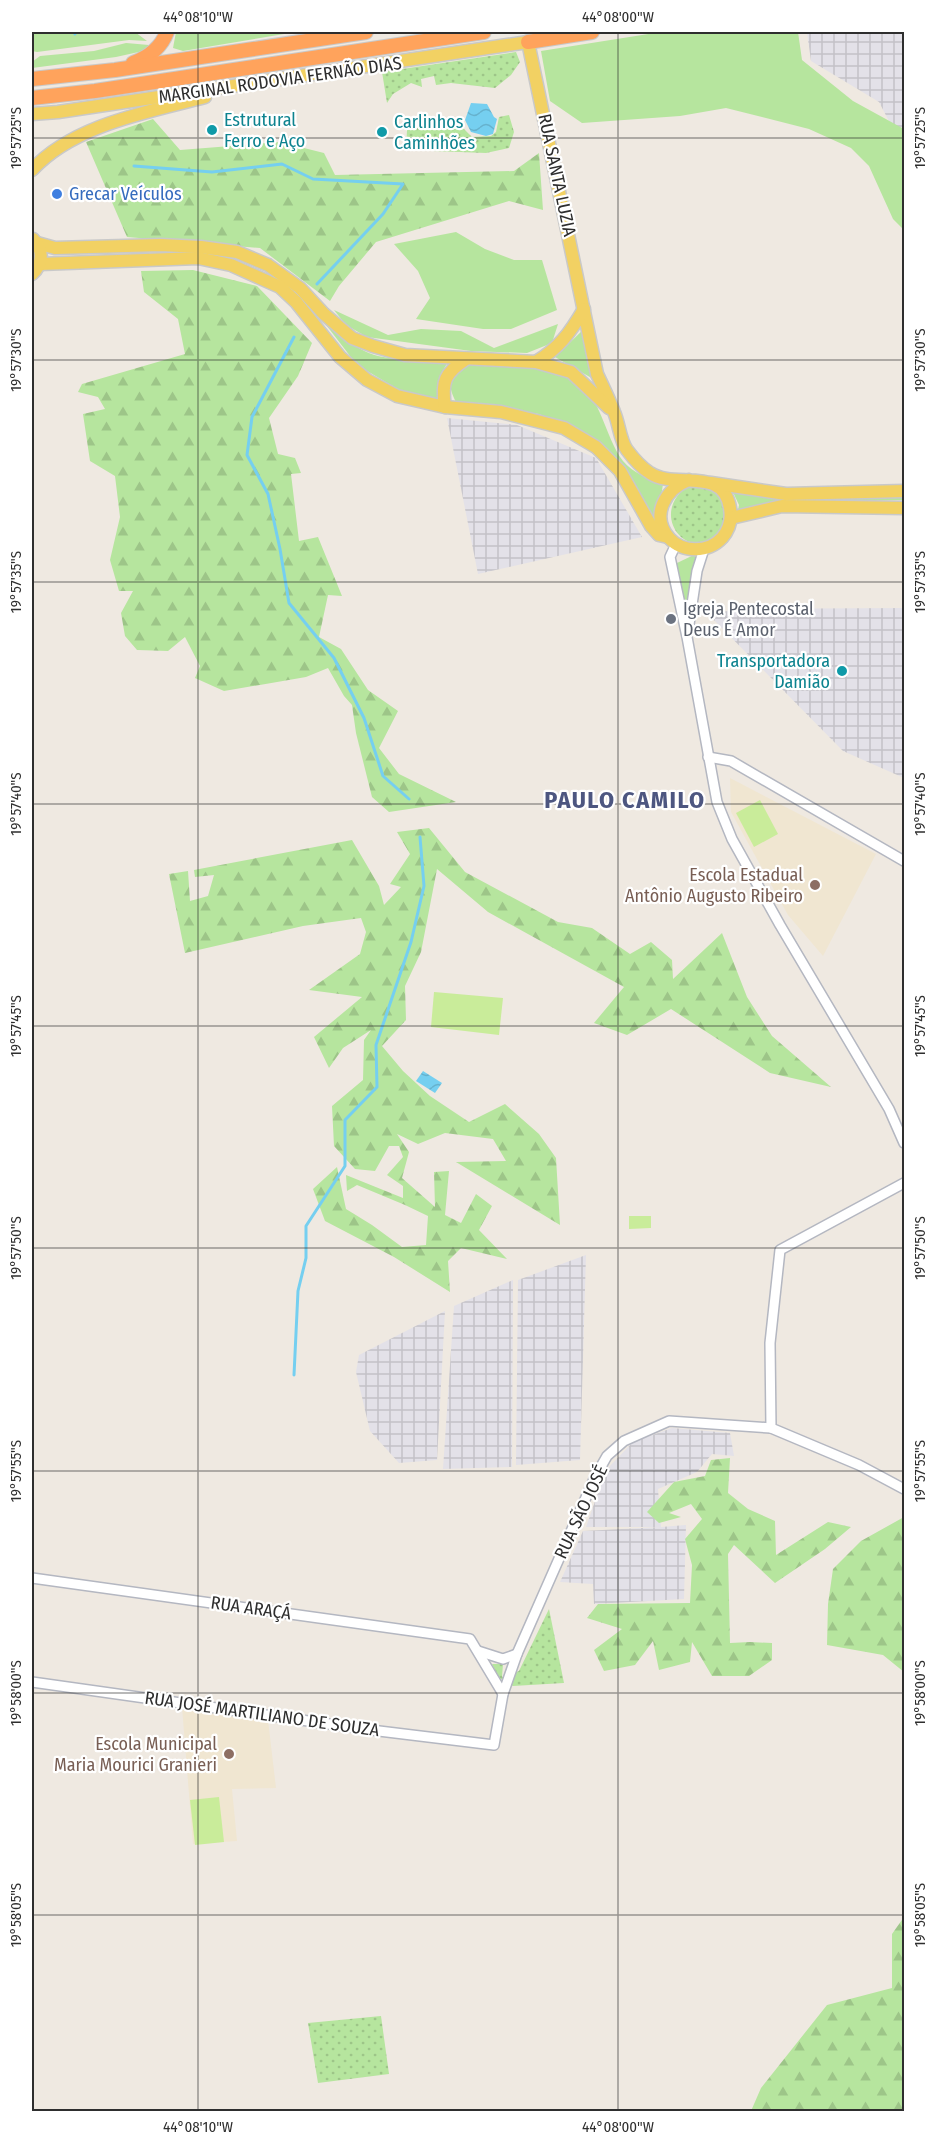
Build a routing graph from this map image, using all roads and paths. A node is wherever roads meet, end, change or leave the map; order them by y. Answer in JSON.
{"nodes":[{"id":1,"x":167,"y":32,"type":"edge"},
{"id":2,"x":366,"y":32,"type":"edge"},
{"id":3,"x":484,"y":32,"type":"edge"},
{"id":4,"x":592,"y":32,"type":"edge"},
{"id":5,"x":528,"y":42,"type":"junction"},
{"id":6,"x":115,"y":70,"type":"junction"},
{"id":7,"x":32,"y":79,"type":"edge"},
{"id":8,"x":262,"y":82,"type":"junction"},
{"id":9,"x":32,"y":98,"type":"edge"},
{"id":10,"x":32,"y":114,"type":"edge"},
{"id":11,"x":32,"y":170,"type":"edge"},
{"id":12,"x":34,"y":241,"type":"edge"},
{"id":13,"x":36,"y":269,"type":"edge"},
{"id":14,"x":584,"y":309,"type":"junction"},
{"id":15,"x":466,"y":359,"type":"junction"},
{"id":16,"x":536,"y":362,"type":"junction"},
{"id":17,"x":445,"y":407,"type":"junction"},
{"id":18,"x":615,"y":412,"type":"junction"},
{"id":19,"x":689,"y":480,"type":"junction"},
{"id":20,"x":711,"y":483,"type":"junction"},
{"id":21,"x":904,"y":491,"type":"edge"},
{"id":22,"x":904,"y":508,"type":"edge"},
{"id":23,"x":731,"y":518,"type":"junction"},
{"id":24,"x":672,"y":540,"type":"junction"},
{"id":25,"x":705,"y":549,"type":"junction"},
{"id":26,"x":687,"y":637,"type":"junction"},
{"id":27,"x":708,"y":757,"type":"junction"},
{"id":28,"x":904,"y":861,"type":"edge"},
{"id":29,"x":904,"y":1143,"type":"edge"},
{"id":30,"x":904,"y":1184,"type":"edge"},
{"id":31,"x":771,"y":1428,"type":"junction"},
{"id":32,"x":904,"y":1489,"type":"edge"},
{"id":33,"x":32,"y":1578,"type":"edge"},
{"id":34,"x":478,"y":1652,"type":"junction"},
{"id":35,"x":517,"y":1654,"type":"junction"},
{"id":36,"x":32,"y":1682,"type":"edge"},
{"id":37,"x":503,"y":1694,"type":"junction"},
{"id":38,"x":494,"y":1744,"type":"joint"}],
"edges":[{"from":1,"to":6,"type":"highway"},
{"from":2,"to":6,"type":"highway"},
{"from":3,"to":9,"type":"highway"},
{"from":4,"to":5,"type":"highway"},
{"from":5,"to":8,"type":"main road","name":"MARGINAL RODOVIA FERNÃO DIAS"},
{"from":5,"to":14,"type":"main road","name":"RUA SANTA LUZIA"},
{"from":6,"to":7,"type":"highway"},
{"from":8,"to":10,"type":"main road","name":"MARGINAL RODOVIA FERNÃO DIAS"},
{"from":8,"to":11,"type":"main road"},
{"from":12,"to":13,"type":"main road"},
{"from":12,"to":15,"type":"main road"},
{"from":13,"to":17,"type":"main road"},
{"from":14,"to":16,"type":"main road"},
{"from":14,"to":18,"type":"main road","name":"RUA SANTA LUZIA"},
{"from":15,"to":16,"type":"main road"},
{"from":15,"to":17,"type":"main road"},
{"from":16,"to":18,"type":"main road"},
{"from":17,"to":24,"type":"main road"},
{"from":18,"to":19,"type":"main road","name":"RUA SANTA LUZIA"},
{"from":19,"to":20,"type":"main road"},
{"from":19,"to":24,"type":"main road"},
{"from":20,"to":21,"type":"main road"},
{"from":20,"to":23,"type":"main road"},
{"from":22,"to":23,"type":"main road"},
{"from":23,"to":25,"type":"main road"},
{"from":24,"to":25,"type":"main road"},
{"from":24,"to":26,"type":"street"},
{"from":25,"to":26,"type":"street"},
{"from":26,"to":27,"type":"street"},
{"from":27,"to":28,"type":"street"},
{"from":27,"to":29,"type":"street"},
{"from":30,"to":31,"type":"street"},
{"from":31,"to":32,"type":"street","name":"RUA SÃO JOSÉ"},
{"from":31,"to":35,"type":"street","name":"RUA SÃO JOSÉ"},
{"from":33,"to":34,"type":"street","name":"RUA ARAÇÁ"},
{"from":34,"to":35,"type":"street"},
{"from":34,"to":37,"type":"street"},
{"from":35,"to":37,"type":"street","name":"RUA SÃO JOSÉ"},
{"from":36,"to":38,"type":"street","name":"RUA JOSÉ MARTILIANO DE SOUZA"},
{"from":37,"to":38,"type":"street","name":"RUA SÃO JOSÉ"}]}
